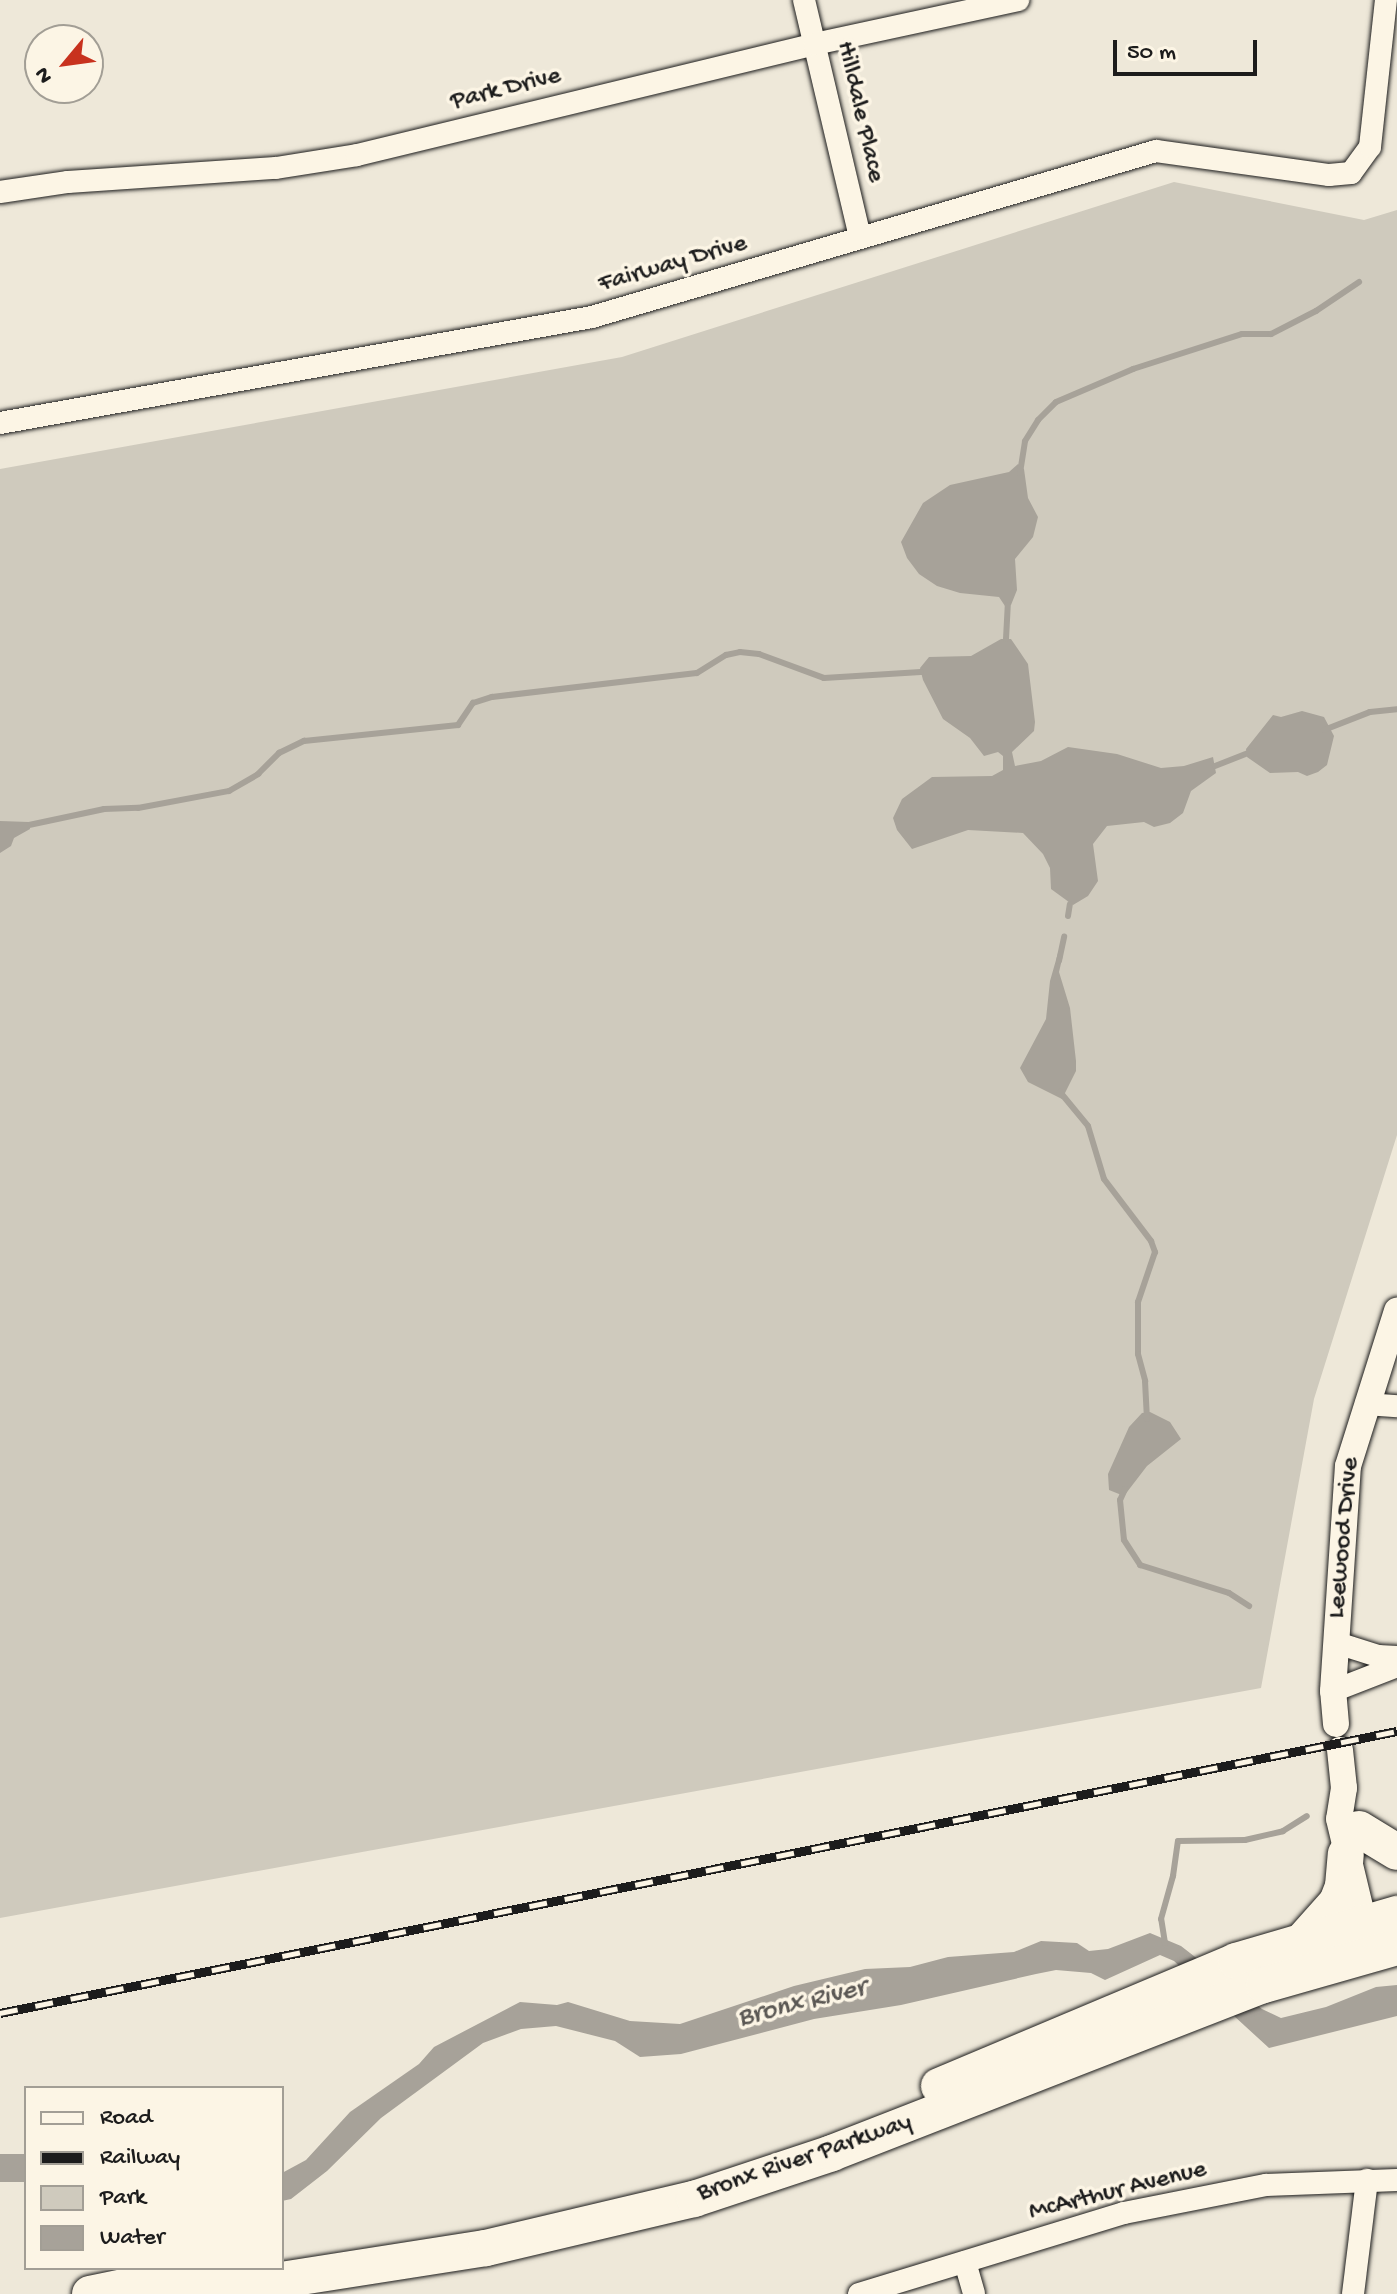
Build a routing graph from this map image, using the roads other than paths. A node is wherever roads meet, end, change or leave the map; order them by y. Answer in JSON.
{"nodes":[{"id":1,"x":804,"y":0,"type":"edge"},
{"id":2,"x":1018,"y":0,"type":"edge"},
{"id":3,"x":1386,"y":0,"type":"edge"},
{"id":4,"x":815,"y":44,"type":"junction"},
{"id":5,"x":0,"y":192,"type":"edge"},
{"id":6,"x":860,"y":237,"type":"junction"},
{"id":7,"x":0,"y":423,"type":"edge"},
{"id":8,"x":1397,"y":1311,"type":"edge"},
{"id":9,"x":1366,"y":1404,"type":"junction"},
{"id":10,"x":1397,"y":1406,"type":"edge"},
{"id":11,"x":1337,"y":1643,"type":"junction"},
{"id":12,"x":1397,"y":1657,"type":"edge"},
{"id":13,"x":1397,"y":1666,"type":"edge"},
{"id":14,"x":1333,"y":1691,"type":"junction"},
{"id":15,"x":1353,"y":1841,"type":"junction"},
{"id":16,"x":1397,"y":1852,"type":"edge"},
{"id":17,"x":1383,"y":1931,"type":"edge"},
{"id":18,"x":1305,"y":1939,"type":"junction"},
{"id":19,"x":1367,"y":2180,"type":"junction"},
{"id":20,"x":1397,"y":2180,"type":"edge"},
{"id":21,"x":284,"y":2257,"type":"edge"},
{"id":22,"x":965,"y":2262,"type":"junction"},
{"id":23,"x":205,"y":2270,"type":"edge"},
{"id":24,"x":90,"y":2294,"type":"edge"},
{"id":25,"x":192,"y":2294,"type":"edge"},
{"id":26,"x":859,"y":2294,"type":"edge"},
{"id":27,"x":974,"y":2294,"type":"edge"},
{"id":28,"x":1353,"y":2294,"type":"edge"}],
"edges":[{"from":1,"to":4,"type":"street","name":"Hilldale Place"},
{"from":2,"to":4,"type":"street","name":"Park Drive"},
{"from":3,"to":6,"type":"street","name":"Fairway Drive"},
{"from":4,"to":5,"type":"street","name":"Park Drive"},
{"from":4,"to":6,"type":"street","name":"Hilldale Place"},
{"from":6,"to":7,"type":"street","name":"Fairway Drive"},
{"from":8,"to":9,"type":"street","name":"Leewood Drive"},
{"from":9,"to":10,"type":"street"},
{"from":9,"to":11,"type":"street","name":"Leewood Drive"},
{"from":11,"to":12,"type":"street"},
{"from":11,"to":14,"type":"street","name":"Leewood Drive"},
{"from":13,"to":14,"type":"street"},
{"from":14,"to":15,"type":"street","name":"Leewood Drive"},
{"from":15,"to":16,"type":"highway"},
{"from":15,"to":17,"type":"street","name":"Leewood Drive"},
{"from":15,"to":18,"type":"highway"},
{"from":17,"to":18,"type":"highway","name":"Bronx River Parkway"},
{"from":17,"to":25,"type":"highway","name":"Bronx River Parkway"},
{"from":18,"to":21,"type":"highway","name":"Bronx River Parkway"},
{"from":19,"to":20,"type":"street","name":"McArthur Avenue"},
{"from":19,"to":22,"type":"street","name":"McArthur Avenue"},
{"from":19,"to":28,"type":"street"},
{"from":22,"to":26,"type":"street","name":"McArthur Avenue"},
{"from":22,"to":27,"type":"street"},
{"from":23,"to":24,"type":"highway"}]}
